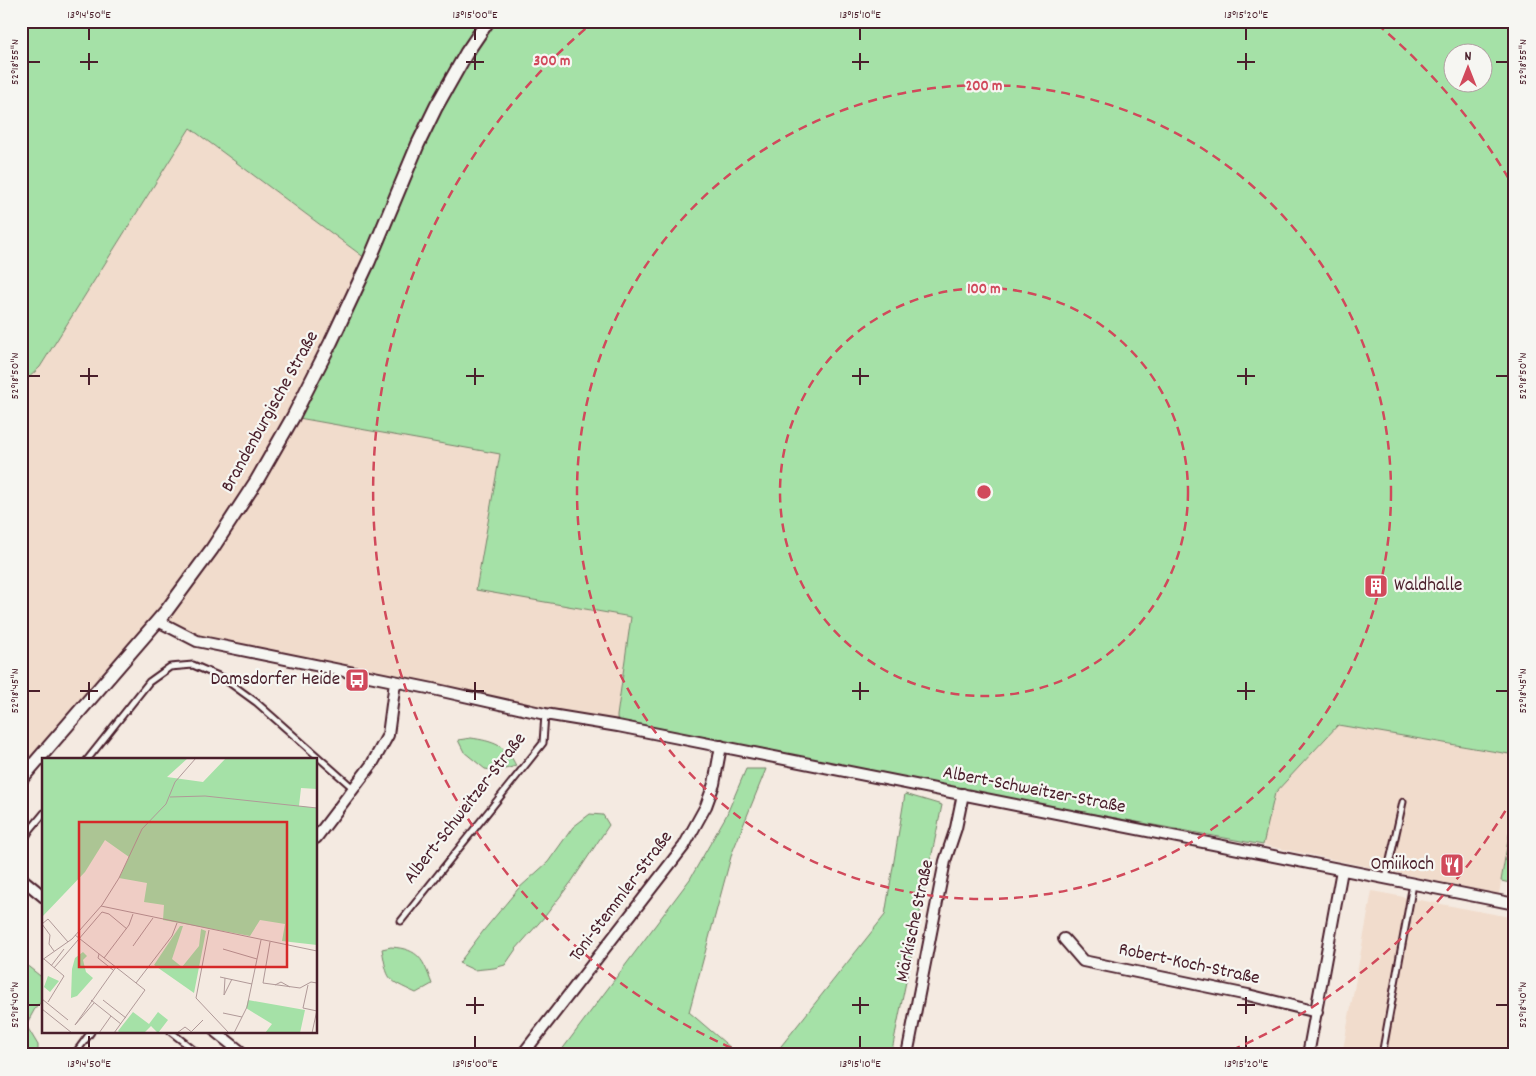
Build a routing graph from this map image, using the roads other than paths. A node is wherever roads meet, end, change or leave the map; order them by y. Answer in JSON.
{"nodes":[{"id":1,"x":488,"y":21,"type":"edge"},
{"id":2,"x":158,"y":621,"type":"junction"},
{"id":3,"x":395,"y":682,"type":"junction"},
{"id":4,"x":545,"y":714,"type":"junction"},
{"id":5,"x":721,"y":746,"type":"junction"},
{"id":6,"x":89,"y":758,"type":"edge"},
{"id":7,"x":21,"y":779,"type":"edge"},
{"id":8,"x":354,"y":789,"type":"junction"},
{"id":9,"x":963,"y":794,"type":"junction"},
{"id":10,"x":1403,"y":802,"type":"dead end"},
{"id":11,"x":42,"y":815,"type":"edge"},
{"id":12,"x":318,"y":835,"type":"edge"},
{"id":13,"x":21,"y":844,"type":"edge"},
{"id":14,"x":1342,"y":870,"type":"junction"},
{"id":15,"x":1386,"y":879,"type":"junction"},
{"id":16,"x":23,"y":883,"type":"edge"},
{"id":17,"x":1413,"y":884,"type":"junction"},
{"id":18,"x":42,"y":896,"type":"edge"},
{"id":19,"x":1515,"y":904,"type":"edge"},
{"id":20,"x":1515,"y":916,"type":"edge"},
{"id":21,"x":401,"y":920,"type":"dead end"},
{"id":22,"x":1515,"y":932,"type":"edge"},
{"id":23,"x":1064,"y":939,"type":"dead end"},
{"id":24,"x":1316,"y":1012,"type":"junction"},
{"id":25,"x":90,"y":1034,"type":"edge"},
{"id":26,"x":174,"y":1034,"type":"edge"},
{"id":27,"x":219,"y":1034,"type":"edge"},
{"id":28,"x":74,"y":1055,"type":"edge"},
{"id":29,"x":200,"y":1055,"type":"edge"},
{"id":30,"x":245,"y":1055,"type":"edge"},
{"id":31,"x":522,"y":1055,"type":"edge"},
{"id":32,"x":907,"y":1055,"type":"edge"},
{"id":33,"x":1308,"y":1055,"type":"edge"},
{"id":34,"x":1382,"y":1055,"type":"edge"}],
"edges":[{"from":1,"to":2,"type":"street","name":"Brandenburgische Straße"},
{"from":2,"to":3,"type":"street","name":"Albert-Schweitzer-Straße"},
{"from":2,"to":7,"type":"street","name":"Brandenburgische Straße"},
{"from":3,"to":4,"type":"street","name":"Albert-Schweitzer-Straße"},
{"from":3,"to":8,"type":"street"},
{"from":4,"to":5,"type":"street","name":"Albert-Schweitzer-Straße"},
{"from":4,"to":21,"type":"lane","name":"Albert-Schweitzer-Straße"},
{"from":5,"to":9,"type":"street","name":"Albert-Schweitzer-Straße"},
{"from":5,"to":31,"type":"street","name":"Toni-Stemmler-Straße"},
{"from":6,"to":8,"type":"lane"},
{"from":8,"to":12,"type":"street"},
{"from":9,"to":14,"type":"street","name":"Albert-Schweitzer-Straße"},
{"from":9,"to":32,"type":"street","name":"Märkische Straße"},
{"from":10,"to":15,"type":"lane"},
{"from":11,"to":13,"type":"lane"},
{"from":14,"to":15,"type":"street","name":"Albert-Schweitzer-Straße"},
{"from":14,"to":24,"type":"street"},
{"from":15,"to":17,"type":"street","name":"Albert-Schweitzer-Straße"},
{"from":16,"to":18,"type":"street"},
{"from":17,"to":19,"type":"street","name":"Albert-Schweitzer-Straße"},
{"from":17,"to":34,"type":"lane"},
{"from":20,"to":22,"type":"lane"},
{"from":23,"to":24,"type":"street","name":"Robert-Koch-Straße"},
{"from":24,"to":33,"type":"street"},
{"from":25,"to":28,"type":"lane"},
{"from":26,"to":29,"type":"lane"},
{"from":27,"to":30,"type":"street"}]}
